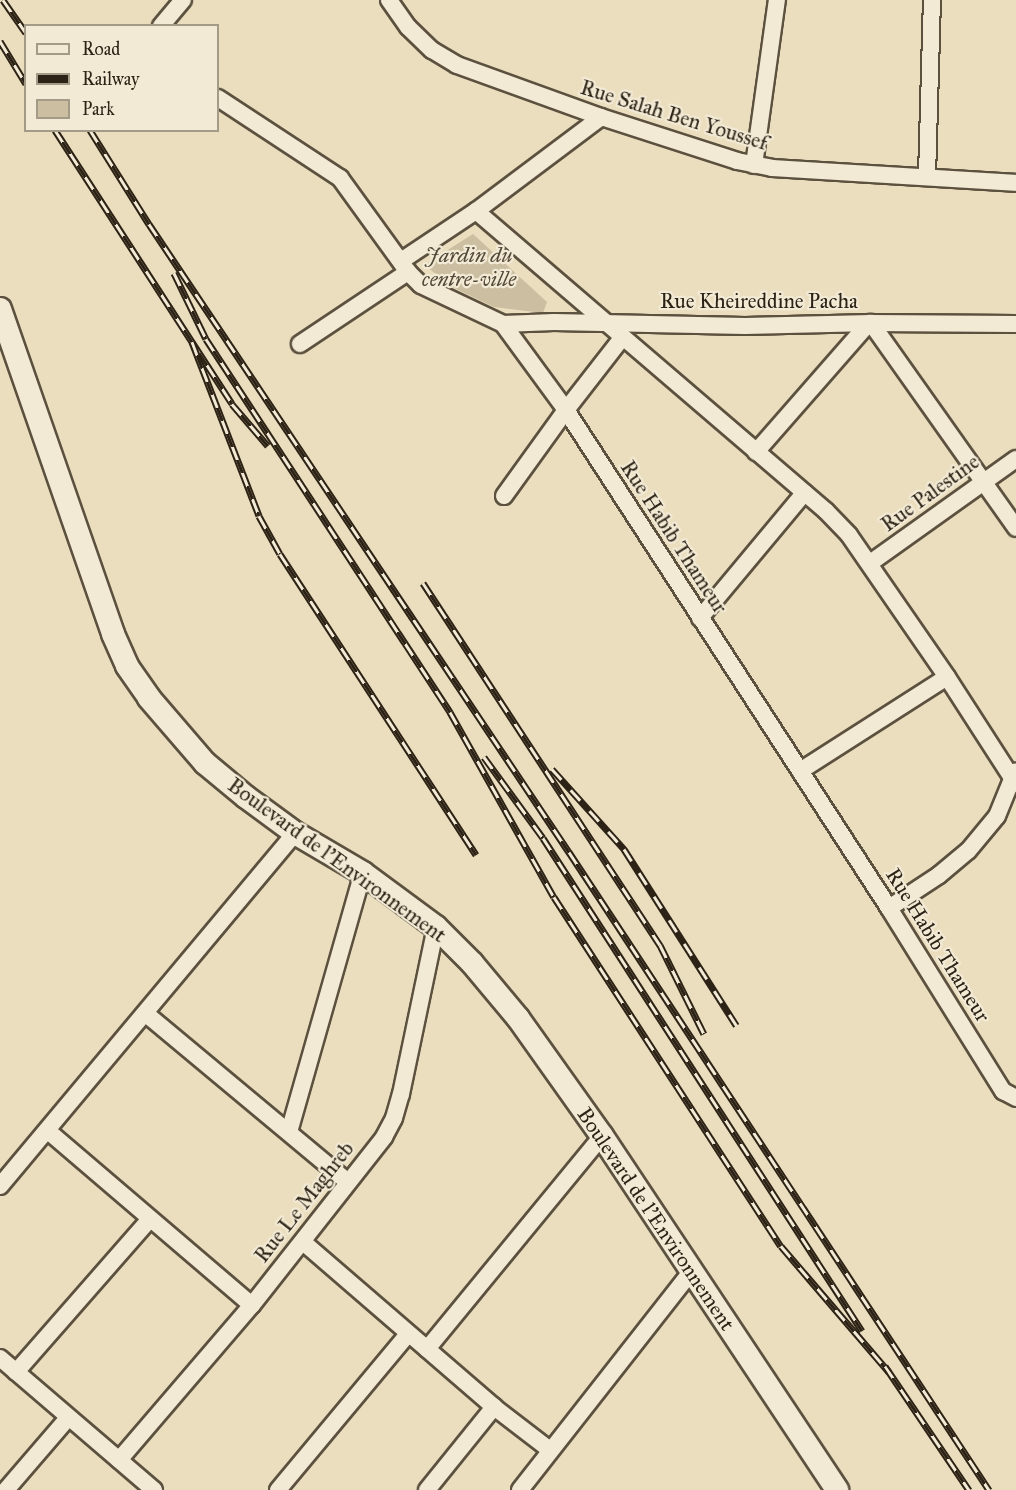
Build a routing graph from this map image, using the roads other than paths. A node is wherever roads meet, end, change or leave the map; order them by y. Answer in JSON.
{"nodes":[{"id":1,"x":183,"y":0,"type":"edge"},
{"id":2,"x":389,"y":0,"type":"edge"},
{"id":3,"x":777,"y":0,"type":"edge"},
{"id":4,"x":932,"y":0,"type":"edge"},
{"id":5,"x":163,"y":24,"type":"edge"},
{"id":6,"x":219,"y":99,"type":"edge"},
{"id":7,"x":601,"y":117,"type":"junction"},
{"id":8,"x":754,"y":165,"type":"junction"},
{"id":9,"x":927,"y":177,"type":"junction"},
{"id":10,"x":1016,"y":183,"type":"edge"},
{"id":11,"x":476,"y":211,"type":"junction"},
{"id":12,"x":404,"y":266,"type":"junction"},
{"id":13,"x":0,"y":309,"type":"edge"},
{"id":14,"x":606,"y":323,"type":"junction"},
{"id":15,"x":870,"y":323,"type":"junction"},
{"id":16,"x":503,"y":324,"type":"junction"},
{"id":17,"x":1016,"y":324,"type":"edge"},
{"id":18,"x":622,"y":338,"type":"junction"},
{"id":19,"x":300,"y":344,"type":"dead end"},
{"id":20,"x":566,"y":410,"type":"junction"},
{"id":21,"x":756,"y":452,"type":"junction"},
{"id":22,"x":1016,"y":459,"type":"edge"},
{"id":23,"x":983,"y":482,"type":"junction"},
{"id":24,"x":804,"y":493,"type":"junction"},
{"id":25,"x":504,"y":496,"type":"dead end"},
{"id":26,"x":1016,"y":528,"type":"edge"},
{"id":27,"x":870,"y":563,"type":"junction"},
{"id":28,"x":700,"y":618,"type":"junction"},
{"id":29,"x":947,"y":676,"type":"junction"},
{"id":30,"x":800,"y":771,"type":"junction"},
{"id":31,"x":1014,"y":777,"type":"edge"},
{"id":32,"x":295,"y":833,"type":"junction"},
{"id":33,"x":363,"y":873,"type":"junction"},
{"id":34,"x":889,"y":908,"type":"junction"},
{"id":35,"x":436,"y":927,"type":"junction"},
{"id":36,"x":145,"y":1013,"type":"junction"},
{"id":37,"x":1010,"y":1094,"type":"edge"},
{"id":38,"x":48,"y":1131,"type":"junction"},
{"id":39,"x":289,"y":1132,"type":"junction"},
{"id":40,"x":602,"y":1136,"type":"junction"},
{"id":41,"x":348,"y":1182,"type":"junction"},
{"id":42,"x":0,"y":1186,"type":"edge"},
{"id":43,"x":149,"y":1220,"type":"junction"},
{"id":44,"x":303,"y":1242,"type":"junction"},
{"id":45,"x":691,"y":1272,"type":"junction"},
{"id":46,"x":252,"y":1305,"type":"junction"},
{"id":47,"x":408,"y":1334,"type":"junction"},
{"id":48,"x":427,"y":1349,"type":"junction"},
{"id":49,"x":0,"y":1358,"type":"edge"},
{"id":50,"x":16,"y":1372,"type":"junction"},
{"id":51,"x":494,"y":1407,"type":"junction"},
{"id":52,"x":68,"y":1418,"type":"junction"},
{"id":53,"x":550,"y":1450,"type":"junction"},
{"id":54,"x":119,"y":1460,"type":"junction"},
{"id":55,"x":6,"y":1490,"type":"edge"},
{"id":56,"x":154,"y":1490,"type":"edge"},
{"id":57,"x":278,"y":1490,"type":"edge"},
{"id":58,"x":427,"y":1490,"type":"edge"},
{"id":59,"x":520,"y":1490,"type":"edge"},
{"id":60,"x":837,"y":1490,"type":"edge"}],
"edges":[{"from":1,"to":5,"type":"street"},
{"from":2,"to":7,"type":"street","name":"Rue Salah Ben Youssef"},
{"from":3,"to":8,"type":"street"},
{"from":4,"to":9,"type":"street"},
{"from":6,"to":12,"type":"street","name":"Rue Habib Thameur"},
{"from":7,"to":8,"type":"street","name":"Rue Salah Ben Youssef"},
{"from":7,"to":11,"type":"street"},
{"from":8,"to":9,"type":"street","name":"Rue Salah Ben Youssef"},
{"from":9,"to":10,"type":"street","name":"Rue Salah Ben Youssef"},
{"from":11,"to":12,"type":"street"},
{"from":11,"to":14,"type":"street"},
{"from":12,"to":16,"type":"street","name":"Rue Habib Thameur"},
{"from":12,"to":19,"type":"street"},
{"from":13,"to":32,"type":"street","name":"Boulevard de l'Environnement"},
{"from":14,"to":15,"type":"street","name":"Rue Kheireddine Pacha"},
{"from":14,"to":16,"type":"street","name":"Rue Kheireddine Pacha"},
{"from":14,"to":18,"type":"street"},
{"from":15,"to":17,"type":"street","name":"Rue Kheireddine Pacha"},
{"from":15,"to":21,"type":"street"},
{"from":15,"to":23,"type":"street"},
{"from":16,"to":20,"type":"street","name":"Rue Habib Thameur"},
{"from":18,"to":20,"type":"street"},
{"from":18,"to":21,"type":"street"},
{"from":20,"to":25,"type":"street"},
{"from":20,"to":28,"type":"street","name":"Rue Habib Thameur"},
{"from":21,"to":24,"type":"street"},
{"from":22,"to":23,"type":"street","name":"Rue Palestine"},
{"from":23,"to":26,"type":"street"},
{"from":23,"to":27,"type":"street","name":"Rue Palestine"},
{"from":24,"to":27,"type":"street"},
{"from":24,"to":28,"type":"street"},
{"from":27,"to":29,"type":"street"},
{"from":28,"to":30,"type":"street","name":"Rue Habib Thameur"},
{"from":29,"to":30,"type":"street"},
{"from":29,"to":31,"type":"street"},
{"from":30,"to":34,"type":"street","name":"Rue Habib Thameur"},
{"from":31,"to":34,"type":"street"},
{"from":32,"to":33,"type":"street","name":"Boulevard de l'Environnement"},
{"from":32,"to":36,"type":"street"},
{"from":33,"to":35,"type":"street","name":"Boulevard de l'Environnement"},
{"from":33,"to":39,"type":"street"},
{"from":34,"to":37,"type":"street","name":"Rue Habib Thameur"},
{"from":35,"to":40,"type":"street","name":"Boulevard de l'Environnement"},
{"from":35,"to":41,"type":"street","name":"Rue Le Maghreb"},
{"from":36,"to":38,"type":"street"},
{"from":36,"to":39,"type":"street"},
{"from":38,"to":42,"type":"street"},
{"from":38,"to":43,"type":"street"},
{"from":39,"to":41,"type":"street"},
{"from":40,"to":45,"type":"street","name":"Boulevard de l'Environnement"},
{"from":40,"to":48,"type":"street"},
{"from":41,"to":44,"type":"street","name":"Rue Le Maghreb"},
{"from":43,"to":46,"type":"street"},
{"from":43,"to":50,"type":"street"},
{"from":44,"to":46,"type":"street","name":"Rue Le Maghreb"},
{"from":44,"to":47,"type":"street"},
{"from":45,"to":53,"type":"street"},
{"from":45,"to":60,"type":"street","name":"Boulevard de l'Environnement"},
{"from":46,"to":54,"type":"street","name":"Rue Le Maghreb"},
{"from":47,"to":48,"type":"street"},
{"from":47,"to":57,"type":"street"},
{"from":48,"to":51,"type":"street"},
{"from":49,"to":50,"type":"street"},
{"from":50,"to":52,"type":"street"},
{"from":51,"to":53,"type":"street"},
{"from":51,"to":58,"type":"street"},
{"from":52,"to":54,"type":"street"},
{"from":52,"to":55,"type":"street"},
{"from":53,"to":59,"type":"street"},
{"from":54,"to":56,"type":"street"}]}
